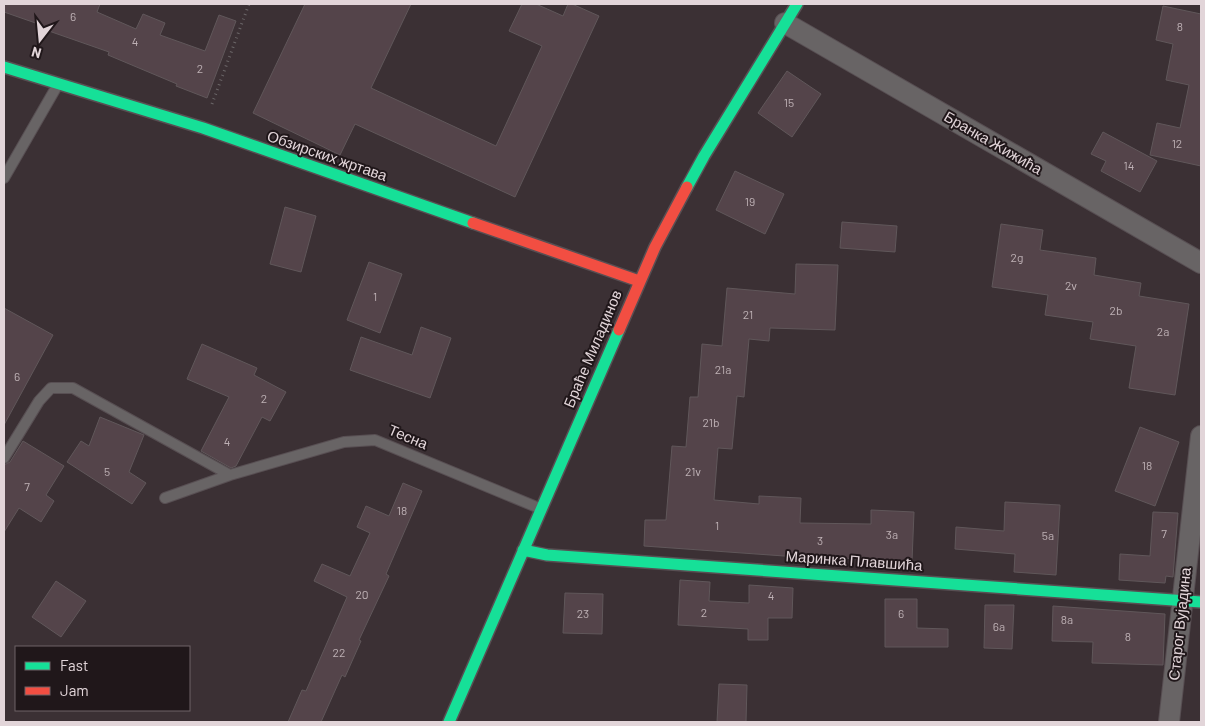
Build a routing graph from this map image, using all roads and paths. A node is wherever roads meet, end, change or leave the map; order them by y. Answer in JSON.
{"nodes":[{"id":1,"x":249,"y":4,"type":"edge"},
{"id":2,"x":797,"y":4,"type":"edge"},
{"id":3,"x":784,"y":23,"type":"junction"},
{"id":4,"x":4,"y":67,"type":"edge"},
{"id":5,"x":58,"y":85,"type":"junction"},
{"id":6,"x":203,"y":128,"type":"junction"},
{"id":7,"x":4,"y":178,"type":"edge"},
{"id":8,"x":1201,"y":264,"type":"edge"},
{"id":9,"x":639,"y":281,"type":"junction"},
{"id":10,"x":1201,"y":436,"type":"edge"},
{"id":11,"x":4,"y":458,"type":"edge"},
{"id":12,"x":230,"y":475,"type":"junction"},
{"id":13,"x":165,"y":498,"type":"dead end"},
{"id":14,"x":540,"y":509,"type":"junction"},
{"id":15,"x":523,"y":550,"type":"junction"},
{"id":16,"x":1192,"y":601,"type":"edge"},
{"id":17,"x":449,"y":722,"type":"edge"},
{"id":18,"x":1169,"y":722,"type":"edge"}],
"edges":[{"from":1,"to":6,"type":"path"},
{"from":2,"to":3,"type":"street","name":"Браће Миладинов"},
{"from":3,"to":8,"type":"street","name":"Бранка Жижића"},
{"from":3,"to":9,"type":"street","name":"Браће Миладинов"},
{"from":4,"to":5,"type":"street","name":"Обзирских жртава"},
{"from":5,"to":6,"type":"street","name":"Обзирских жртава"},
{"from":5,"to":7,"type":"lane"},
{"from":6,"to":9,"type":"street","name":"Обзирских жртава"},
{"from":9,"to":14,"type":"street","name":"Браће Миладинов"},
{"from":10,"to":16,"type":"street","name":"Старог Вујадина"},
{"from":11,"to":12,"type":"lane"},
{"from":12,"to":13,"type":"lane","name":"Тесна"},
{"from":12,"to":14,"type":"lane","name":"Тесна"},
{"from":14,"to":15,"type":"street","name":"Браће Миладинов"},
{"from":15,"to":16,"type":"street","name":"Маринка Плавшића"},
{"from":15,"to":17,"type":"street","name":"Браће Миладинов"},
{"from":16,"to":18,"type":"street","name":"Старог Вујадина"}]}
